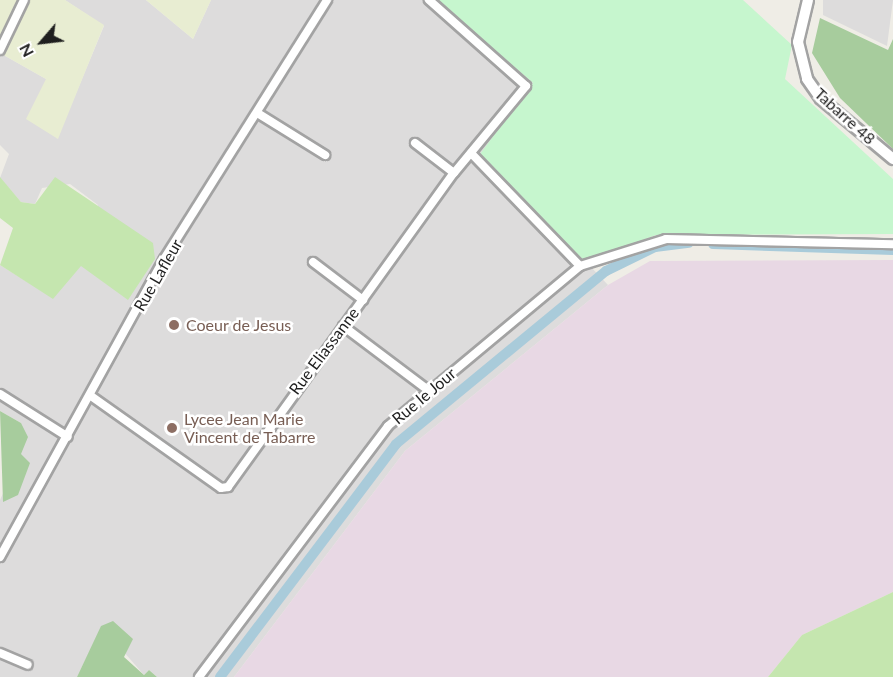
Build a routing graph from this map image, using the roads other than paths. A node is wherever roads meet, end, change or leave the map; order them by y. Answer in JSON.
{"nodes":[{"id":1,"x":24,"y":0,"type":"edge"},
{"id":2,"x":327,"y":0,"type":"edge"},
{"id":3,"x":429,"y":0,"type":"edge"},
{"id":4,"x":808,"y":0,"type":"edge"},
{"id":5,"x":0,"y":50,"type":"edge"},
{"id":6,"x":259,"y":114,"type":"junction"},
{"id":7,"x":415,"y":143,"type":"dead end"},
{"id":8,"x":471,"y":153,"type":"junction"},
{"id":9,"x":325,"y":155,"type":"dead end"},
{"id":10,"x":893,"y":159,"type":"edge"},
{"id":11,"x":454,"y":173,"type":"junction"},
{"id":12,"x":893,"y":244,"type":"edge"},
{"id":13,"x":313,"y":262,"type":"dead end"},
{"id":14,"x":580,"y":266,"type":"junction"},
{"id":15,"x":363,"y":300,"type":"junction"},
{"id":16,"x":343,"y":327,"type":"junction"},
{"id":17,"x":428,"y":390,"type":"junction"},
{"id":18,"x":0,"y":394,"type":"edge"},
{"id":19,"x":91,"y":396,"type":"junction"},
{"id":20,"x":68,"y":437,"type":"junction"},
{"id":21,"x":0,"y":557,"type":"edge"},
{"id":22,"x":0,"y":653,"type":"edge"},
{"id":23,"x":28,"y":665,"type":"dead end"},
{"id":24,"x":199,"y":677,"type":"edge"}],
"edges":[{"from":1,"to":5,"type":"street"},
{"from":2,"to":6,"type":"street","name":"Rue Lafleur"},
{"from":3,"to":8,"type":"street","name":"Rue Eliassanne"},
{"from":4,"to":10,"type":"street","name":"Tabarre 48"},
{"from":6,"to":9,"type":"street"},
{"from":6,"to":19,"type":"street","name":"Rue Lafleur"},
{"from":7,"to":11,"type":"street"},
{"from":8,"to":11,"type":"street","name":"Rue Eliassanne"},
{"from":8,"to":14,"type":"street"},
{"from":11,"to":15,"type":"street","name":"Rue Eliassanne"},
{"from":12,"to":14,"type":"street"},
{"from":13,"to":15,"type":"street"},
{"from":14,"to":17,"type":"street","name":"Rue le Jour"},
{"from":15,"to":16,"type":"street","name":"Rue Eliassanne"},
{"from":16,"to":17,"type":"street"},
{"from":16,"to":19,"type":"street","name":"Rue Eliassanne"},
{"from":17,"to":24,"type":"street","name":"Rue le Jour"},
{"from":18,"to":20,"type":"street"},
{"from":19,"to":20,"type":"street","name":"Rue Lafleur"},
{"from":20,"to":21,"type":"street","name":"Rue Lafleur"},
{"from":22,"to":23,"type":"street"}]}
